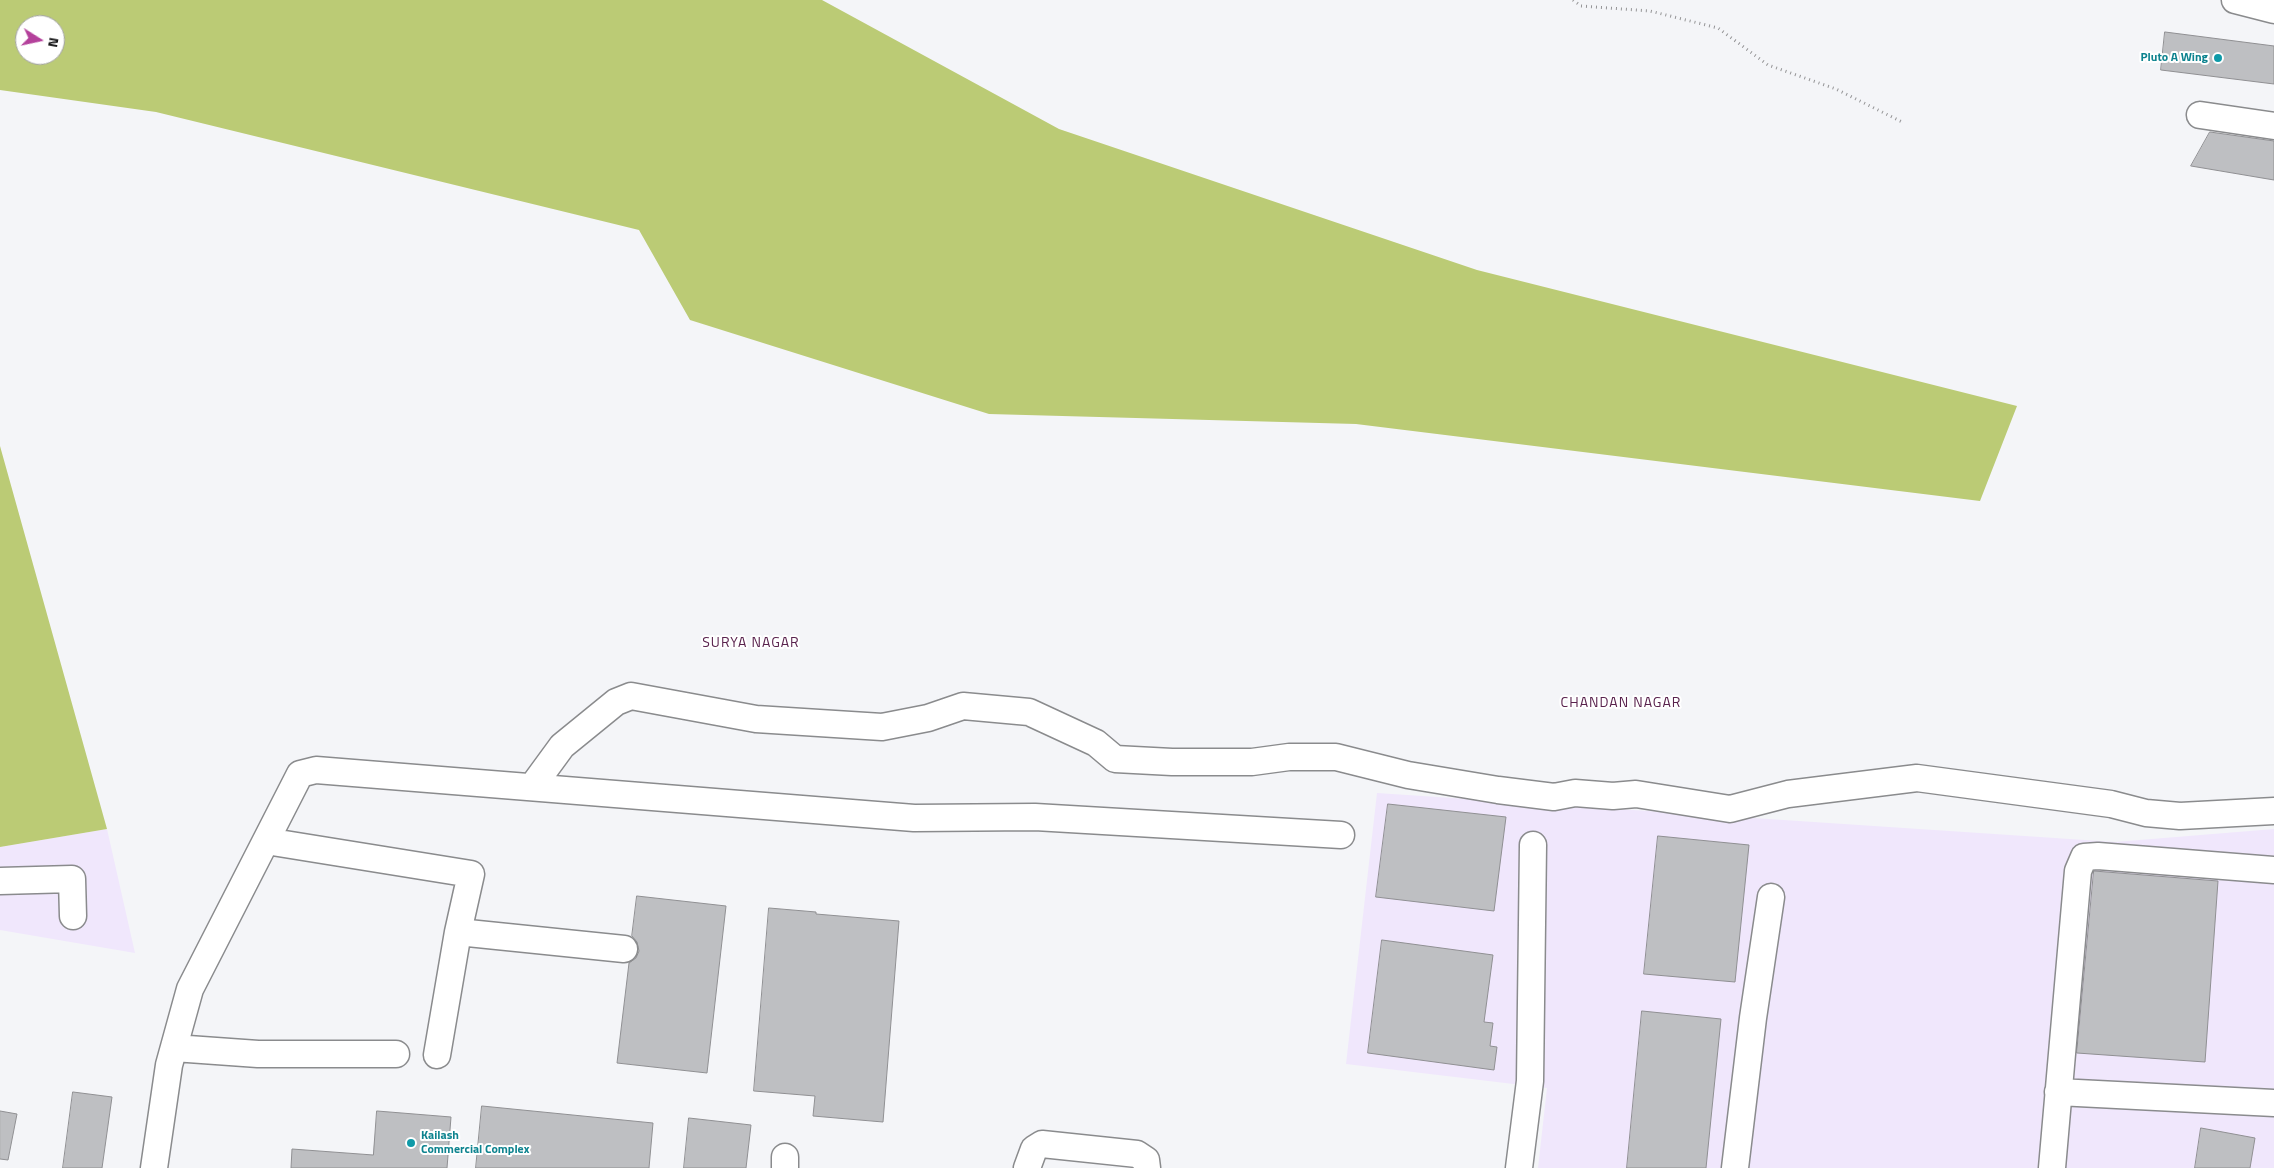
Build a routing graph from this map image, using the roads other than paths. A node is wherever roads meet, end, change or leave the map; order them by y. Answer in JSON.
{"nodes":[{"id":1,"x":2235,"y":0,"type":"edge"},
{"id":2,"x":2274,"y":10,"type":"edge"},
{"id":3,"x":2200,"y":115,"type":"dead end"},
{"id":4,"x":2274,"y":126,"type":"edge"},
{"id":5,"x":532,"y":786,"type":"junction"},
{"id":6,"x":2274,"y":810,"type":"edge"},
{"id":7,"x":1341,"y":835,"type":"dead end"},
{"id":8,"x":266,"y":841,"type":"junction"},
{"id":9,"x":1532,"y":844,"type":"dead end"},
{"id":10,"x":2274,"y":870,"type":"edge"},
{"id":11,"x":0,"y":881,"type":"edge"},
{"id":12,"x":1771,"y":897,"type":"dead end"},
{"id":13,"x":73,"y":916,"type":"dead end"},
{"id":14,"x":458,"y":932,"type":"junction"},
{"id":15,"x":624,"y":949,"type":"dead end"},
{"id":16,"x":174,"y":1048,"type":"junction"},
{"id":17,"x":396,"y":1054,"type":"dead end"},
{"id":18,"x":437,"y":1055,"type":"dead end"},
{"id":19,"x":2058,"y":1092,"type":"junction"},
{"id":20,"x":2274,"y":1103,"type":"edge"},
{"id":21,"x":154,"y":1168,"type":"edge"},
{"id":22,"x":1027,"y":1168,"type":"edge"},
{"id":23,"x":1147,"y":1168,"type":"edge"},
{"id":24,"x":1519,"y":1168,"type":"edge"},
{"id":25,"x":1734,"y":1168,"type":"edge"},
{"id":26,"x":2052,"y":1168,"type":"edge"}],
"edges":[{"from":1,"to":2,"type":"street"},
{"from":3,"to":4,"type":"street"},
{"from":5,"to":6,"type":"street"},
{"from":5,"to":7,"type":"street"},
{"from":5,"to":8,"type":"street"},
{"from":8,"to":14,"type":"street"},
{"from":8,"to":16,"type":"street"},
{"from":9,"to":24,"type":"street"},
{"from":10,"to":19,"type":"street"},
{"from":11,"to":13,"type":"street"},
{"from":12,"to":25,"type":"street"},
{"from":14,"to":15,"type":"street"},
{"from":14,"to":18,"type":"street"},
{"from":16,"to":17,"type":"street"},
{"from":16,"to":21,"type":"street"},
{"from":19,"to":20,"type":"street"},
{"from":19,"to":26,"type":"street"},
{"from":22,"to":23,"type":"street"}]}
